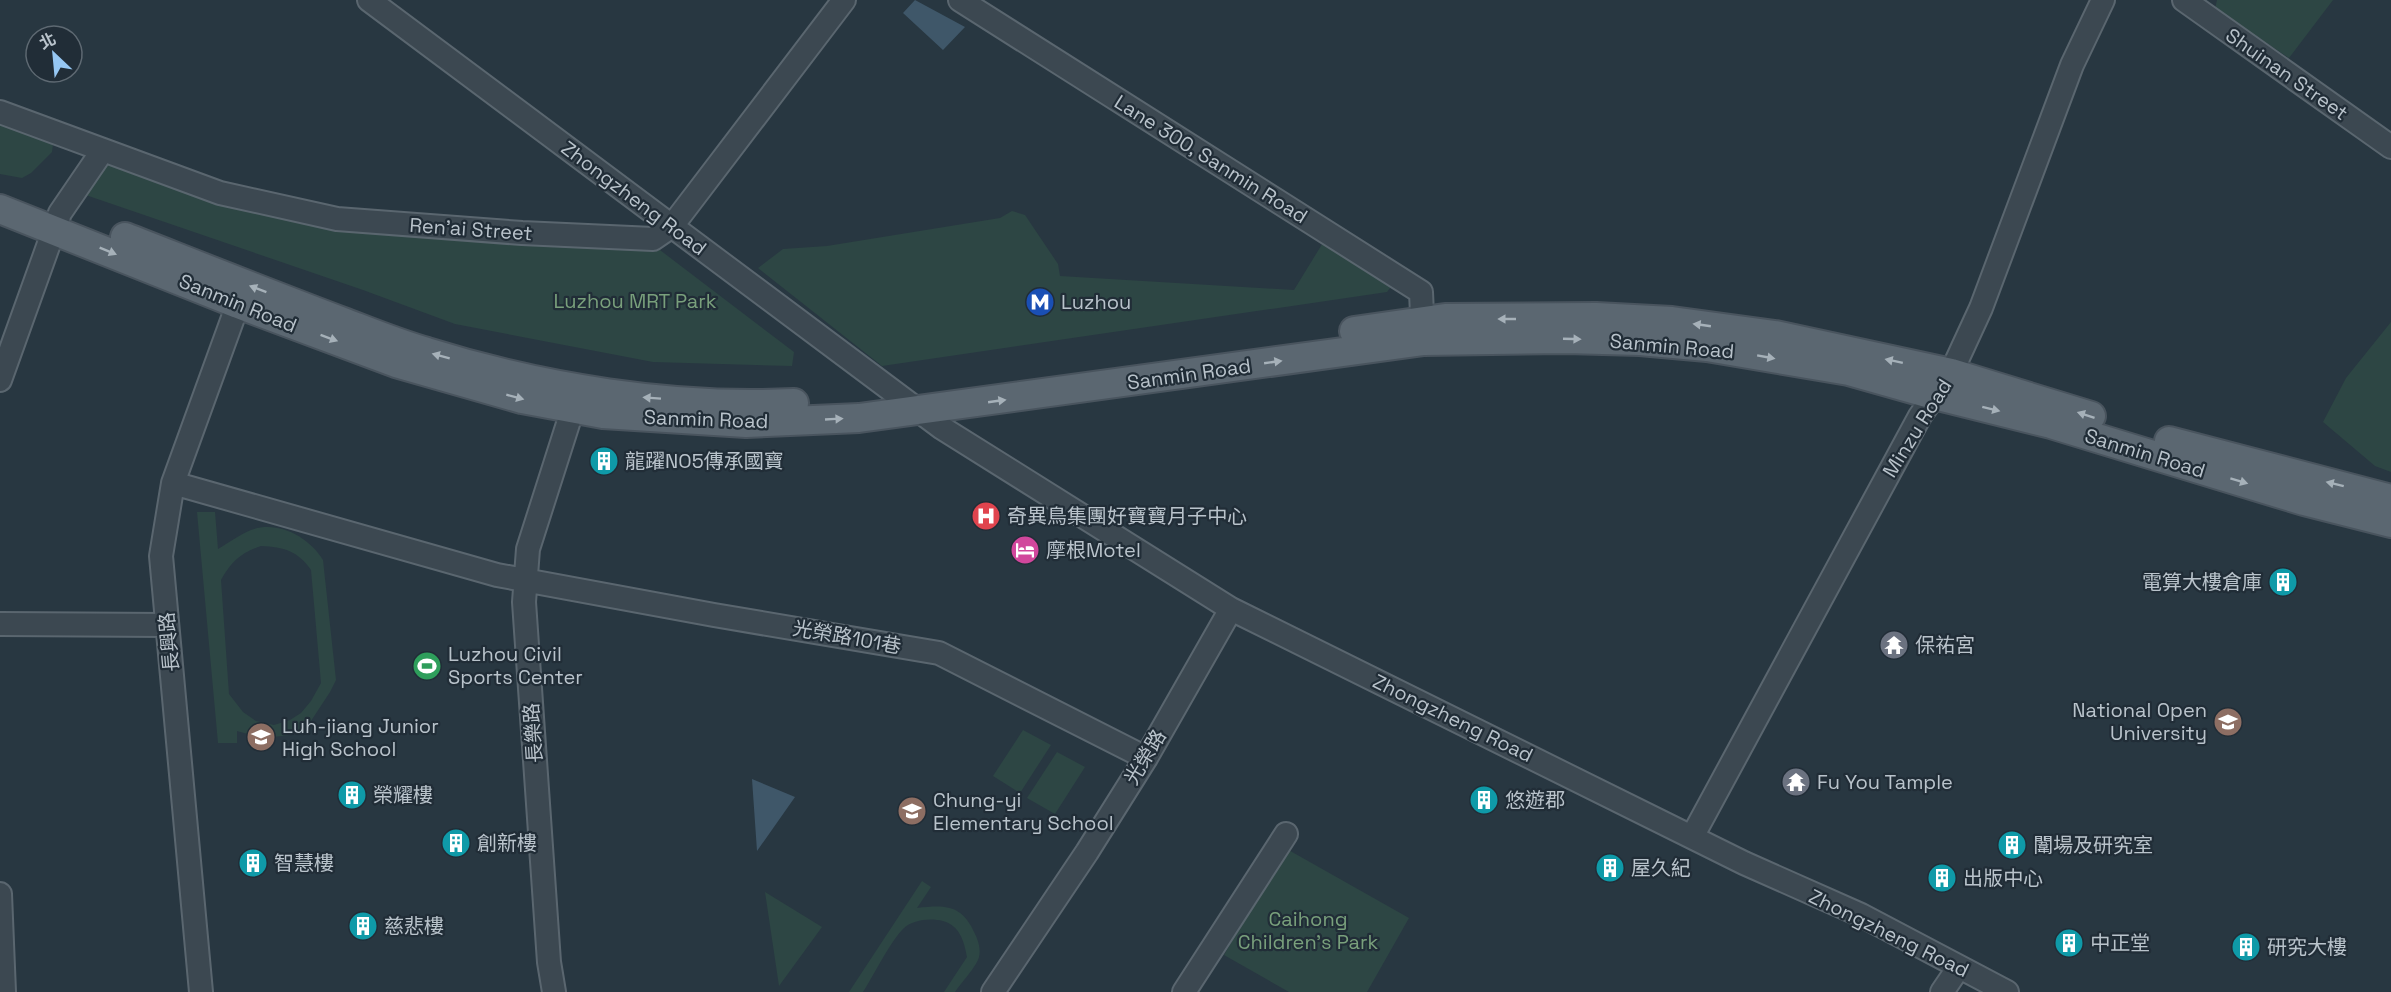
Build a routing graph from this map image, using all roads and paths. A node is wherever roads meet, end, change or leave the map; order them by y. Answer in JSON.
{"nodes":[{"id":1,"x":369,"y":0,"type":"edge"},
{"id":2,"x":844,"y":0,"type":"edge"},
{"id":3,"x":960,"y":0,"type":"edge"},
{"id":4,"x":2103,"y":0,"type":"edge"},
{"id":5,"x":2184,"y":0,"type":"edge"},
{"id":6,"x":0,"y":112,"type":"edge"},
{"id":7,"x":2391,"y":147,"type":"edge"},
{"id":8,"x":103,"y":150,"type":"junction"},
{"id":9,"x":0,"y":190,"type":"edge"},
{"id":10,"x":0,"y":209,"type":"edge"},
{"id":11,"x":57,"y":221,"type":"junction"},
{"id":12,"x":672,"y":226,"type":"junction"},
{"id":13,"x":238,"y":303,"type":"junction"},
{"id":14,"x":1423,"y":331,"type":"junction"},
{"id":15,"x":1951,"y":373,"type":"junction"},
{"id":16,"x":0,"y":380,"type":"edge"},
{"id":17,"x":1934,"y":396,"type":"junction"},
{"id":18,"x":909,"y":403,"type":"junction"},
{"id":19,"x":573,"y":408,"type":"junction"},
{"id":20,"x":173,"y":483,"type":"junction"},
{"id":21,"x":2391,"y":499,"type":"edge"},
{"id":22,"x":2391,"y":523,"type":"edge"},
{"id":23,"x":526,"y":580,"type":"junction"},
{"id":24,"x":1232,"y":609,"type":"junction"},
{"id":25,"x":0,"y":624,"type":"edge"},
{"id":26,"x":167,"y":625,"type":"junction"},
{"id":27,"x":1146,"y":758,"type":"junction"},
{"id":28,"x":1286,"y":834,"type":"dead end"},
{"id":29,"x":1692,"y":837,"type":"junction"},
{"id":30,"x":0,"y":894,"type":"edge"},
{"id":31,"x":1959,"y":967,"type":"junction"},
{"id":32,"x":4,"y":992,"type":"edge"},
{"id":33,"x":201,"y":992,"type":"edge"},
{"id":34,"x":554,"y":992,"type":"edge"},
{"id":35,"x":993,"y":992,"type":"edge"},
{"id":36,"x":1185,"y":992,"type":"edge"},
{"id":37,"x":1942,"y":992,"type":"edge"},
{"id":38,"x":2007,"y":992,"type":"edge"}],
"edges":[{"from":1,"to":12,"type":"street","name":"Zhongzheng Road"},
{"from":2,"to":12,"type":"street","name":"Ren'ai Street"},
{"from":3,"to":14,"type":"street","name":"Lane 300, Sanmin Road"},
{"from":4,"to":15,"type":"street","name":"Minzu Road"},
{"from":5,"to":7,"type":"street","name":"Shuinan Street"},
{"from":6,"to":8,"type":"street","name":"Ren'ai Street"},
{"from":8,"to":11,"type":"street"},
{"from":8,"to":12,"type":"street","name":"Ren'ai Street"},
{"from":9,"to":11,"type":"main road","name":"Sanmin Road"},
{"from":10,"to":11,"type":"main road","name":"Sanmin Road"},
{"from":11,"to":13,"type":"main road","name":"Sanmin Road","one_way":true},
{"from":11,"to":16,"type":"street"},
{"from":18,"to":11,"type":"main road","name":"Sanmin Road","one_way":true},
{"from":12,"to":18,"type":"street","name":"Zhongzheng Road"},
{"from":13,"to":19,"type":"main road","name":"Sanmin Road","one_way":true},
{"from":13,"to":20,"type":"street","name":"長興路"},
{"from":15,"to":14,"type":"main road","name":"Sanmin Road","one_way":true},
{"from":14,"to":17,"type":"main road","name":"Sanmin Road","one_way":true},
{"from":14,"to":18,"type":"main road","name":"Sanmin Road"},
{"from":15,"to":17,"type":"street","name":"Minzu Road"},
{"from":21,"to":15,"type":"main road","name":"Sanmin Road","one_way":true},
{"from":17,"to":22,"type":"main road","name":"Sanmin Road","one_way":true},
{"from":17,"to":29,"type":"street","name":"Minzu Road"},
{"from":19,"to":18,"type":"main road","name":"Sanmin Road","one_way":true},
{"from":18,"to":24,"type":"street","name":"Zhongzheng Road"},
{"from":19,"to":23,"type":"street","name":"長樂路"},
{"from":20,"to":23,"type":"street","name":"光榮路101巷"},
{"from":20,"to":26,"type":"street","name":"長興路"},
{"from":23,"to":27,"type":"street","name":"光榮路101巷"},
{"from":23,"to":34,"type":"street","name":"長樂路"},
{"from":24,"to":27,"type":"street","name":"光榮路"},
{"from":24,"to":29,"type":"street","name":"Zhongzheng Road"},
{"from":25,"to":26,"type":"street"},
{"from":26,"to":33,"type":"street","name":"長興路"},
{"from":27,"to":35,"type":"street","name":"光榮路"},
{"from":28,"to":36,"type":"street"},
{"from":29,"to":31,"type":"street","name":"Zhongzheng Road"},
{"from":30,"to":32,"type":"street"},
{"from":31,"to":37,"type":"street"},
{"from":31,"to":38,"type":"street","name":"Zhongzheng Road"}]}
